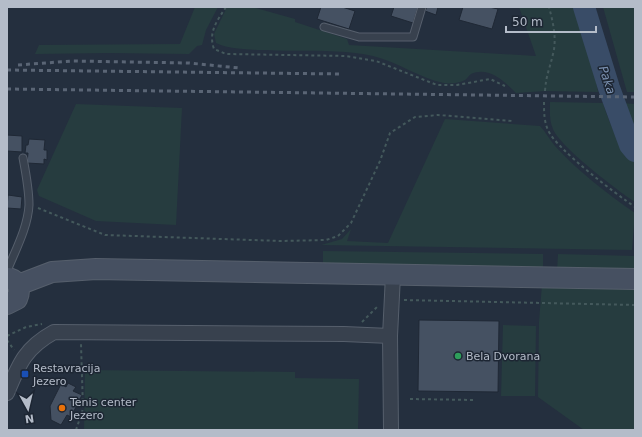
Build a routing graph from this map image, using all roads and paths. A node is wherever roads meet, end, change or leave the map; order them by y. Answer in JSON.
{"nodes":[{"id":1,"x":226,"y":7,"type":"edge"},
{"id":2,"x":422,"y":7,"type":"edge"},
{"id":3,"x":549,"y":7,"type":"edge"},
{"id":4,"x":324,"y":27,"type":"dead end"},
{"id":5,"x":505,"y":86,"type":"dead end"},
{"id":6,"x":545,"y":91,"type":"dead end"},
{"id":7,"x":544,"y":102,"type":"dead end"},
{"id":8,"x":513,"y":121,"type":"dead end"},
{"id":9,"x":23,"y":158,"type":"dead end"},
{"id":10,"x":29,"y":207,"type":"junction"},
{"id":11,"x":635,"y":207,"type":"edge"},
{"id":12,"x":393,"y":275,"type":"junction"},
{"id":13,"x":11,"y":278,"type":"edge"},
{"id":14,"x":635,"y":278,"type":"edge"},
{"id":15,"x":392,"y":300,"type":"junction"},
{"id":16,"x":7,"y":304,"type":"edge"},
{"id":17,"x":635,"y":305,"type":"edge"},
{"id":18,"x":46,"y":324,"type":"dead end"},
{"id":19,"x":360,"y":324,"type":"dead end"},
{"id":20,"x":81,"y":332,"type":"junction"},
{"id":21,"x":7,"y":336,"type":"edge"},
{"id":22,"x":390,"y":336,"type":"junction"},
{"id":23,"x":7,"y":393,"type":"edge"},
{"id":24,"x":410,"y":399,"type":"dead end"},
{"id":25,"x":474,"y":400,"type":"dead end"},
{"id":26,"x":76,"y":430,"type":"edge"},
{"id":27,"x":391,"y":430,"type":"edge"}],
"edges":[{"from":1,"to":5,"type":"path"},
{"from":2,"to":4,"type":"lane"},
{"from":3,"to":6,"type":"path"},
{"from":7,"to":11,"type":"path"},
{"from":8,"to":10,"type":"path"},
{"from":9,"to":10,"type":"lane"},
{"from":10,"to":13,"type":"lane"},
{"from":12,"to":13,"type":"street"},
{"from":12,"to":14,"type":"street"},
{"from":12,"to":15,"type":"street"},
{"from":13,"to":16,"type":"street"},
{"from":15,"to":17,"type":"path"},
{"from":15,"to":19,"type":"path"},
{"from":15,"to":22,"type":"street"},
{"from":18,"to":21,"type":"path"},
{"from":20,"to":22,"type":"street"},
{"from":20,"to":23,"type":"street"},
{"from":20,"to":26,"type":"path"},
{"from":22,"to":27,"type":"street"},
{"from":24,"to":25,"type":"path"}]}
